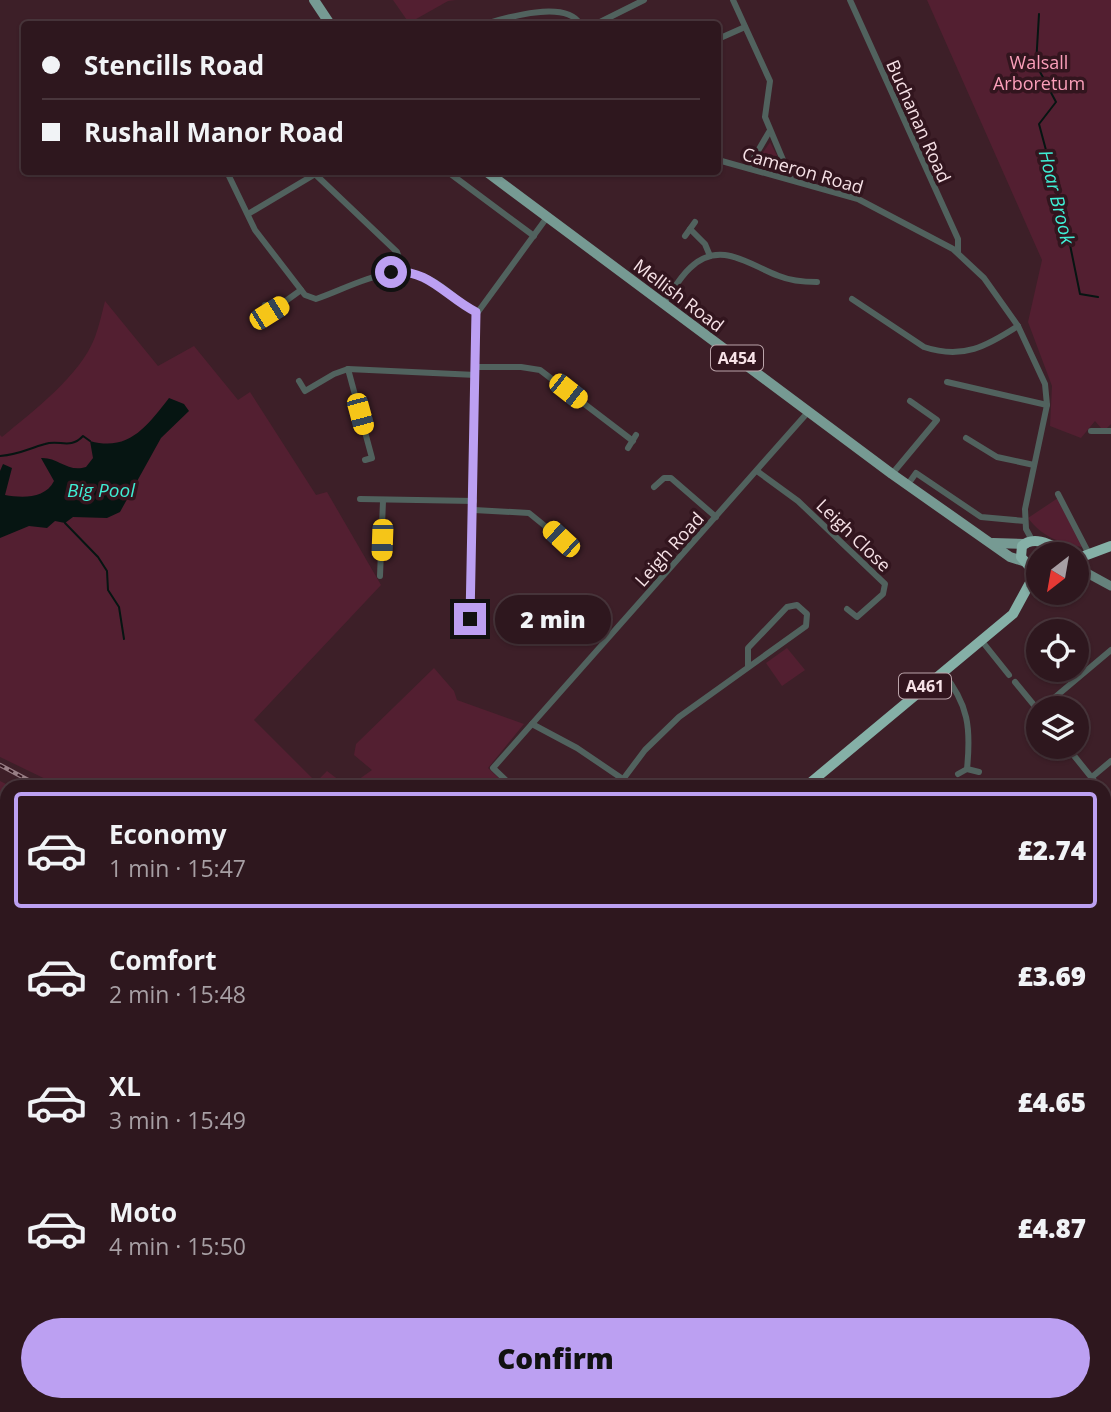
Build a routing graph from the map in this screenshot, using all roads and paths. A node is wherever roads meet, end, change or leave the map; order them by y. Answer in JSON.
{"nodes":[{"id":1,"x":644,"y":0,"type":"edge"},
{"id":2,"x":733,"y":0,"type":"edge"},
{"id":3,"x":850,"y":0,"type":"edge"},
{"id":4,"x":315,"y":2,"type":"edge"},
{"id":5,"x":328,"y":21,"type":"edge"},
{"id":6,"x":503,"y":21,"type":"edge"},
{"id":7,"x":578,"y":21,"type":"edge"},
{"id":8,"x":602,"y":21,"type":"edge"},
{"id":9,"x":746,"y":27,"type":"junction"},
{"id":10,"x":721,"y":38,"type":"edge"},
{"id":11,"x":769,"y":132,"type":"junction"},
{"id":12,"x":721,"y":161,"type":"edge"},
{"id":13,"x":748,"y":168,"type":"junction"},
{"id":14,"x":229,"y":175,"type":"edge"},
{"id":15,"x":314,"y":175,"type":"edge"},
{"id":16,"x":319,"y":175,"type":"edge"},
{"id":17,"x":452,"y":175,"type":"edge"},
{"id":18,"x":491,"y":175,"type":"edge"},
{"id":19,"x":792,"y":179,"type":"junction"},
{"id":20,"x":248,"y":214,"type":"junction"},
{"id":21,"x":548,"y":216,"type":"junction"},
{"id":22,"x":695,"y":222,"type":"dead end"},
{"id":23,"x":690,"y":229,"type":"junction"},
{"id":24,"x":534,"y":236,"type":"junction"},
{"id":25,"x":685,"y":236,"type":"dead end"},
{"id":26,"x":956,"y":251,"type":"junction"},
{"id":27,"x":710,"y":256,"type":"junction"},
{"id":28,"x":404,"y":271,"type":"junction"},
{"id":29,"x":817,"y":282,"type":"dead end"},
{"id":30,"x":301,"y":290,"type":"junction"},
{"id":31,"x":664,"y":303,"type":"junction"},
{"id":32,"x":854,"y":303,"type":"dead end"},
{"id":33,"x":265,"y":305,"type":"dead end"},
{"id":34,"x":476,"y":312,"type":"junction"},
{"id":35,"x":1018,"y":326,"type":"junction"},
{"id":36,"x":475,"y":367,"type":"junction"},
{"id":37,"x":348,"y":369,"type":"junction"},
{"id":38,"x":475,"y":375,"type":"junction"},
{"id":39,"x":299,"y":381,"type":"dead end"},
{"id":40,"x":947,"y":382,"type":"dead end"},
{"id":41,"x":909,"y":401,"type":"dead end"},
{"id":42,"x":1047,"y":405,"type":"junction"},
{"id":43,"x":809,"y":411,"type":"junction"},
{"id":44,"x":1091,"y":431,"type":"dead end"},
{"id":45,"x":1111,"y":431,"type":"edge"},
{"id":46,"x":966,"y":438,"type":"dead end"},
{"id":47,"x":628,"y":448,"type":"dead end"},
{"id":48,"x":365,"y":460,"type":"dead end"},
{"id":49,"x":1034,"y":465,"type":"junction"},
{"id":50,"x":757,"y":471,"type":"junction"},
{"id":51,"x":892,"y":474,"type":"junction"},
{"id":52,"x":911,"y":480,"type":"dead end"},
{"id":53,"x":657,"y":487,"type":"dead end"},
{"id":54,"x":1058,"y":494,"type":"dead end"},
{"id":55,"x":360,"y":499,"type":"dead end"},
{"id":56,"x":383,"y":501,"type":"junction"},
{"id":57,"x":474,"y":501,"type":"junction"},
{"id":58,"x":474,"y":510,"type":"junction"},
{"id":59,"x":716,"y":517,"type":"junction"},
{"id":60,"x":1025,"y":521,"type":"junction"},
{"id":61,"x":561,"y":538,"type":"dead end"},
{"id":62,"x":989,"y":542,"type":"junction"},
{"id":63,"x":1026,"y":542,"type":"edge"},
{"id":64,"x":1028,"y":542,"type":"edge"},
{"id":65,"x":1074,"y":542,"type":"edge"},
{"id":66,"x":1111,"y":546,"type":"edge"},
{"id":67,"x":1089,"y":554,"type":"edge"},
{"id":68,"x":1026,"y":562,"type":"edge"},
{"id":69,"x":1089,"y":567,"type":"edge"},
{"id":70,"x":380,"y":576,"type":"dead end"},
{"id":71,"x":1111,"y":586,"type":"edge"},
{"id":72,"x":1026,"y":592,"type":"edge"},
{"id":73,"x":847,"y":609,"type":"dead end"},
{"id":74,"x":470,"y":619,"type":"dead end"},
{"id":75,"x":981,"y":640,"type":"junction"},
{"id":76,"x":1111,"y":650,"type":"edge"},
{"id":77,"x":748,"y":667,"type":"junction"},
{"id":78,"x":942,"y":672,"type":"junction"},
{"id":79,"x":1009,"y":675,"type":"dead end"},
{"id":80,"x":1015,"y":682,"type":"dead end"},
{"id":81,"x":1027,"y":696,"type":"edge"},
{"id":82,"x":1056,"y":696,"type":"edge"},
{"id":83,"x":532,"y":724,"type":"junction"},
{"id":84,"x":1078,"y":759,"type":"edge"},
{"id":85,"x":1111,"y":761,"type":"edge"},
{"id":86,"x":967,"y":769,"type":"junction"},
{"id":87,"x":979,"y":772,"type":"dead end"},
{"id":88,"x":958,"y":774,"type":"dead end"},
{"id":89,"x":1092,"y":777,"type":"junction"},
{"id":90,"x":624,"y":778,"type":"junction"},
{"id":91,"x":506,"y":780,"type":"edge"},
{"id":92,"x":626,"y":780,"type":"edge"},
{"id":93,"x":818,"y":780,"type":"edge"},
{"id":94,"x":1094,"y":780,"type":"edge"}],
"edges":[{"from":1,"to":8,"type":"street"},
{"from":2,"to":9,"type":"street"},
{"from":3,"to":26,"type":"street","name":"Buchanan Road"},
{"from":4,"to":5,"type":"main road"},
{"from":6,"to":7,"type":"street"},
{"from":9,"to":10,"type":"street"},
{"from":9,"to":11,"type":"street"},
{"from":11,"to":13,"type":"street"},
{"from":11,"to":19,"type":"street"},
{"from":12,"to":13,"type":"street","name":"Cameron Road"},
{"from":13,"to":19,"type":"street","name":"Cameron Road"},
{"from":14,"to":20,"type":"street"},
{"from":15,"to":20,"type":"street"},
{"from":16,"to":28,"type":"street"},
{"from":17,"to":24,"type":"street"},
{"from":18,"to":21,"type":"main road","name":"Mellish Road","number":"A454"},
{"from":19,"to":26,"type":"street","name":"Cameron Road"},
{"from":20,"to":30,"type":"street"},
{"from":21,"to":24,"type":"street"},
{"from":21,"to":31,"type":"main road","name":"Mellish Road","number":"A454"},
{"from":22,"to":23,"type":"street"},
{"from":23,"to":25,"type":"street"},
{"from":23,"to":27,"type":"street"},
{"from":24,"to":34,"type":"street"},
{"from":26,"to":35,"type":"street"},
{"from":27,"to":29,"type":"street"},
{"from":27,"to":31,"type":"street"},
{"from":28,"to":30,"type":"street"},
{"from":28,"to":34,"type":"street"},
{"from":30,"to":33,"type":"street"},
{"from":31,"to":43,"type":"main road","name":"Mellish Road","number":"A454"},
{"from":32,"to":35,"type":"street"},
{"from":34,"to":36,"type":"street"},
{"from":35,"to":42,"type":"street"},
{"from":36,"to":38,"type":"street"},
{"from":36,"to":47,"type":"street"},
{"from":37,"to":38,"type":"street"},
{"from":37,"to":39,"type":"street"},
{"from":37,"to":48,"type":"street"},
{"from":38,"to":57,"type":"street"},
{"from":40,"to":42,"type":"street"},
{"from":41,"to":51,"type":"street"},
{"from":42,"to":49,"type":"street"},
{"from":43,"to":50,"type":"street","name":"Leigh Road"},
{"from":43,"to":51,"type":"main road","name":"Mellish Road","number":"A454"},
{"from":44,"to":45,"type":"street"},
{"from":46,"to":49,"type":"street"},
{"from":49,"to":60,"type":"street"},
{"from":50,"to":59,"type":"street","name":"Leigh Road"},
{"from":50,"to":73,"type":"street","name":"Leigh Close"},
{"from":51,"to":62,"type":"main road","name":"Mellish Road","number":"A454"},
{"from":52,"to":60,"type":"street"},
{"from":53,"to":59,"type":"street"},
{"from":54,"to":65,"type":"street"},
{"from":55,"to":56,"type":"street"},
{"from":56,"to":57,"type":"street"},
{"from":56,"to":70,"type":"street"},
{"from":57,"to":58,"type":"street"},
{"from":58,"to":61,"type":"street"},
{"from":58,"to":74,"type":"street"},
{"from":59,"to":83,"type":"street","name":"Leigh Road"},
{"from":60,"to":64,"type":"street"},
{"from":62,"to":63,"type":"main road"},
{"from":62,"to":68,"type":"main road","name":"Mellish Road","number":"A454"},
{"from":66,"to":67,"type":"highway"},
{"from":69,"to":71,"type":"street"},
{"from":72,"to":75,"type":"highway","number":"A461"},
{"from":75,"to":78,"type":"highway","number":"A461"},
{"from":75,"to":79,"type":"street"},
{"from":76,"to":82,"type":"street"},
{"from":77,"to":77,"type":"street"},
{"from":77,"to":90,"type":"street"},
{"from":78,"to":86,"type":"street"},
{"from":78,"to":93,"type":"highway","number":"A461"},
{"from":80,"to":81,"type":"street"},
{"from":83,"to":90,"type":"street"},
{"from":83,"to":91,"type":"street","name":"Leigh Road"},
{"from":84,"to":89,"type":"street"},
{"from":85,"to":89,"type":"street"},
{"from":86,"to":87,"type":"street"},
{"from":86,"to":88,"type":"street"},
{"from":89,"to":94,"type":"street"},
{"from":90,"to":92,"type":"street"}]}
